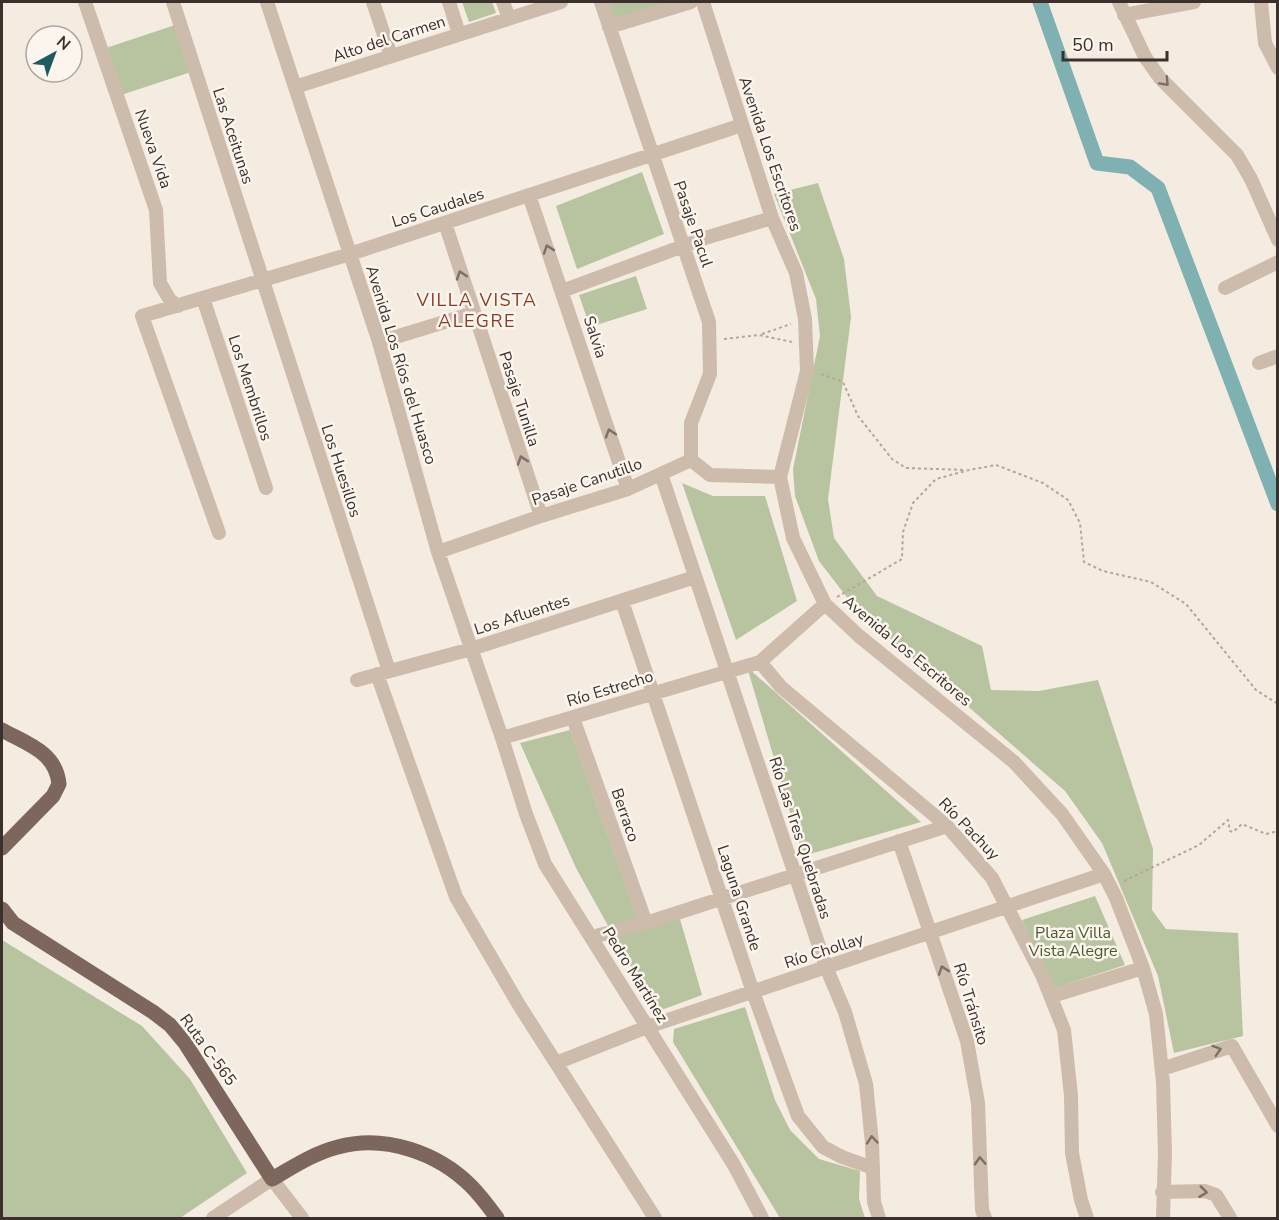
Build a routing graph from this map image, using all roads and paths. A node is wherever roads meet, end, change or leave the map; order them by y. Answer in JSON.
{"nodes":[{"id":1,"x":85,"y":2,"type":"edge"},
{"id":2,"x":173,"y":2,"type":"edge"},
{"id":3,"x":267,"y":2,"type":"edge"},
{"id":4,"x":373,"y":2,"type":"edge"},
{"id":5,"x":449,"y":2,"type":"edge"},
{"id":6,"x":504,"y":2,"type":"edge"},
{"id":7,"x":561,"y":2,"type":"edge"},
{"id":8,"x":601,"y":2,"type":"edge"},
{"id":9,"x":692,"y":2,"type":"edge"},
{"id":10,"x":704,"y":2,"type":"edge"},
{"id":11,"x":1194,"y":2,"type":"edge"},
{"id":12,"x":1261,"y":2,"type":"edge"},
{"id":13,"x":1121,"y":8,"type":"edge"},
{"id":14,"x":509,"y":18,"type":"junction"},
{"id":15,"x":609,"y":27,"type":"junction"},
{"id":16,"x":459,"y":34,"type":"junction"},
{"id":17,"x":391,"y":56,"type":"junction"},
{"id":18,"x":1278,"y":68,"type":"edge"},
{"id":19,"x":295,"y":87,"type":"junction"},
{"id":20,"x":742,"y":125,"type":"junction"},
{"id":21,"x":651,"y":155,"type":"junction"},
{"id":22,"x":529,"y":195,"type":"junction"},
{"id":23,"x":772,"y":218,"type":"junction"},
{"id":24,"x":445,"y":223,"type":"junction"},
{"id":25,"x":1278,"y":240,"type":"edge"},
{"id":26,"x":683,"y":246,"type":"junction"},
{"id":27,"x":350,"y":254,"type":"junction"},
{"id":28,"x":1278,"y":262,"type":"edge"},
{"id":29,"x":262,"y":281,"type":"junction"},
{"id":30,"x":1225,"y":288,"type":"dead end"},
{"id":31,"x":562,"y":291,"type":"junction"},
{"id":32,"x":203,"y":298,"type":"junction"},
{"id":33,"x":178,"y":306,"type":"junction"},
{"id":34,"x":474,"y":313,"type":"junction"},
{"id":35,"x":805,"y":319,"type":"junction"},
{"id":36,"x":759,"y":335,"type":"junction"},
{"id":37,"x":709,"y":340,"type":"junction"},
{"id":38,"x":379,"y":342,"type":"junction"},
{"id":39,"x":806,"y":344,"type":"junction"},
{"id":40,"x":1278,"y":356,"type":"edge"},
{"id":41,"x":1259,"y":363,"type":"dead end"},
{"id":42,"x":807,"y":371,"type":"junction"},
{"id":43,"x":691,"y":460,"type":"junction"},
{"id":44,"x":969,"y":470,"type":"junction"},
{"id":45,"x":661,"y":474,"type":"junction"},
{"id":46,"x":780,"y":477,"type":"junction"},
{"id":47,"x":266,"y":488,"type":"dead end"},
{"id":48,"x":628,"y":489,"type":"junction"},
{"id":49,"x":541,"y":516,"type":"junction"},
{"id":50,"x":219,"y":533,"type":"dead end"},
{"id":51,"x":438,"y":552,"type":"junction"},
{"id":52,"x":695,"y":577,"type":"junction"},
{"id":53,"x":622,"y":601,"type":"junction"},
{"id":54,"x":825,"y":604,"type":"junction"},
{"id":55,"x":471,"y":649,"type":"junction"},
{"id":56,"x":760,"y":662,"type":"junction"},
{"id":57,"x":727,"y":670,"type":"junction"},
{"id":58,"x":383,"y":673,"type":"junction"},
{"id":59,"x":357,"y":680,"type":"dead end"},
{"id":60,"x":654,"y":694,"type":"junction"},
{"id":61,"x":1278,"y":704,"type":"edge"},
{"id":62,"x":573,"y":718,"type":"junction"},
{"id":63,"x":2,"y":730,"type":"edge"},
{"id":64,"x":502,"y":738,"type":"junction"},
{"id":65,"x":947,"y":826,"type":"junction"},
{"id":66,"x":1278,"y":831,"type":"edge"},
{"id":67,"x":899,"y":841,"type":"junction"},
{"id":68,"x":2,"y":848,"type":"edge"},
{"id":69,"x":1104,"y":874,"type":"junction"},
{"id":70,"x":795,"y":875,"type":"junction"},
{"id":71,"x":1111,"y":888,"type":"junction"},
{"id":72,"x":722,"y":898,"type":"junction"},
{"id":73,"x":1006,"y":907,"type":"junction"},
{"id":74,"x":2,"y":909,"type":"edge"},
{"id":75,"x":646,"y":923,"type":"junction"},
{"id":76,"x":930,"y":932,"type":"junction"},
{"id":77,"x":592,"y":937,"type":"junction"},
{"id":78,"x":826,"y":967,"type":"junction"},
{"id":79,"x":1143,"y":969,"type":"junction"},
{"id":80,"x":753,"y":992,"type":"junction"},
{"id":81,"x":1052,"y":996,"type":"junction"},
{"id":82,"x":647,"y":1026,"type":"junction"},
{"id":83,"x":556,"y":1063,"type":"junction"},
{"id":84,"x":1162,"y":1069,"type":"junction"},
{"id":85,"x":1278,"y":1126,"type":"edge"},
{"id":86,"x":873,"y":1168,"type":"junction"},
{"id":87,"x":272,"y":1179,"type":"junction"},
{"id":88,"x":1162,"y":1192,"type":"junction"},
{"id":89,"x":213,"y":1218,"type":"edge"},
{"id":90,"x":302,"y":1218,"type":"edge"},
{"id":91,"x":497,"y":1218,"type":"edge"},
{"id":92,"x":655,"y":1218,"type":"edge"},
{"id":93,"x":762,"y":1218,"type":"edge"},
{"id":94,"x":879,"y":1218,"type":"edge"},
{"id":95,"x":985,"y":1218,"type":"edge"},
{"id":96,"x":1087,"y":1218,"type":"edge"},
{"id":97,"x":1162,"y":1218,"type":"edge"},
{"id":98,"x":1230,"y":1218,"type":"edge"}],
"edges":[{"from":1,"to":33,"type":"street","name":"Nueva Vida"},
{"from":2,"to":29,"type":"street","name":"Las Aceitunas"},
{"from":3,"to":19,"type":"street","name":"Avenida Los Ríos del Huasco"},
{"from":4,"to":17,"type":"street"},
{"from":5,"to":16,"type":"street"},
{"from":6,"to":14,"type":"street"},
{"from":7,"to":14,"type":"street","name":"Alto del Carmen"},
{"from":8,"to":15,"type":"street","name":"Pasaje Pacul"},
{"from":9,"to":15,"type":"street"},
{"from":10,"to":20,"type":"street","name":"Avenida Los Escritores"},
{"from":11,"to":13,"type":"street"},
{"from":12,"to":18,"type":"street"},
{"from":13,"to":25,"type":"street","one_way":true},
{"from":14,"to":16,"type":"street","name":"Alto del Carmen"},
{"from":15,"to":21,"type":"street","name":"Pasaje Pacul"},
{"from":16,"to":17,"type":"street","name":"Alto del Carmen"},
{"from":17,"to":19,"type":"street","name":"Alto del Carmen"},
{"from":19,"to":27,"type":"street","name":"Avenida Los Ríos del Huasco"},
{"from":20,"to":21,"type":"street","name":"Los Caudales"},
{"from":20,"to":23,"type":"street","name":"Avenida Los Escritores"},
{"from":21,"to":22,"type":"street","name":"Los Caudales"},
{"from":21,"to":26,"type":"street","name":"Pasaje Pacul"},
{"from":22,"to":24,"type":"street","name":"Los Caudales"},
{"from":31,"to":22,"type":"street","name":"Salvia","one_way":true},
{"from":23,"to":26,"type":"street"},
{"from":23,"to":35,"type":"street","name":"Avenida Los Escritores"},
{"from":24,"to":27,"type":"street","name":"Los Caudales"},
{"from":34,"to":24,"type":"street","name":"Pasaje Tunilla","one_way":true},
{"from":26,"to":31,"type":"street"},
{"from":26,"to":37,"type":"street","name":"Pasaje Pacul"},
{"from":27,"to":29,"type":"street","name":"Los Caudales"},
{"from":27,"to":38,"type":"street","name":"Avenida Los Ríos del Huasco"},
{"from":28,"to":30,"type":"street"},
{"from":29,"to":32,"type":"street","name":"Los Caudales"},
{"from":29,"to":58,"type":"street","name":"Los Huesillos"},
{"from":48,"to":31,"type":"street","name":"Salvia","one_way":true},
{"from":32,"to":33,"type":"street","name":"Los Caudales"},
{"from":32,"to":47,"type":"street","name":"Los Membrillos"},
{"from":33,"to":50,"type":"street","name":"Los Caudales"},
{"from":34,"to":38,"type":"street"},
{"from":49,"to":34,"type":"street","name":"Pasaje Tunilla","one_way":true},
{"from":35,"to":36,"type":"path"},
{"from":35,"to":39,"type":"street","name":"Avenida Los Escritores"},
{"from":36,"to":37,"type":"path"},
{"from":36,"to":39,"type":"path"},
{"from":37,"to":43,"type":"street","name":"Pasaje Pacul"},
{"from":38,"to":51,"type":"street","name":"Avenida Los Ríos del Huasco"},
{"from":39,"to":42,"type":"street","name":"Avenida Los Escritores"},
{"from":40,"to":41,"type":"street"},
{"from":42,"to":44,"type":"path"},
{"from":42,"to":46,"type":"street","name":"Avenida Los Escritores"},
{"from":43,"to":45,"type":"street","name":"Pasaje Canutillo"},
{"from":43,"to":46,"type":"street"},
{"from":44,"to":54,"type":"path"},
{"from":44,"to":61,"type":"path"},
{"from":45,"to":48,"type":"street","name":"Pasaje Canutillo"},
{"from":45,"to":52,"type":"street","name":"Río Las Tres Quebradas"},
{"from":46,"to":54,"type":"street","name":"Avenida Los Escritores"},
{"from":48,"to":49,"type":"street","name":"Pasaje Canutillo"},
{"from":49,"to":51,"type":"street","name":"Pasaje Canutillo"},
{"from":51,"to":55,"type":"street","name":"Avenida Los Ríos del Huasco"},
{"from":52,"to":53,"type":"street","name":"Los Afluentes"},
{"from":52,"to":57,"type":"street","name":"Río Las Tres Quebradas"},
{"from":53,"to":55,"type":"street","name":"Los Afluentes"},
{"from":53,"to":60,"type":"street","name":"Laguna Grande"},
{"from":54,"to":56,"type":"street"},
{"from":54,"to":69,"type":"street","name":"Avenida Los Escritores"},
{"from":55,"to":58,"type":"street","name":"Los Afluentes"},
{"from":55,"to":64,"type":"street","name":"Avenida Los Ríos del Huasco"},
{"from":56,"to":57,"type":"street"},
{"from":56,"to":65,"type":"street","name":"Río Pachuy"},
{"from":57,"to":60,"type":"street","name":"Río Estrecho"},
{"from":57,"to":70,"type":"street","name":"Río Las Tres Quebradas"},
{"from":58,"to":59,"type":"street","name":"Los Afluentes"},
{"from":58,"to":83,"type":"street","name":"Los Huesillos"},
{"from":60,"to":62,"type":"street","name":"Río Estrecho"},
{"from":60,"to":72,"type":"street","name":"Laguna Grande"},
{"from":62,"to":64,"type":"street","name":"Río Estrecho"},
{"from":62,"to":75,"type":"street","name":"Berraco"},
{"from":63,"to":68,"type":"main road"},
{"from":64,"to":77,"type":"street","name":"Pedro Martínez"},
{"from":65,"to":67,"type":"street"},
{"from":65,"to":73,"type":"street","name":"Río Pachuy"},
{"from":66,"to":71,"type":"path"},
{"from":67,"to":70,"type":"street"},
{"from":67,"to":76,"type":"street","name":"Río Tránsito"},
{"from":69,"to":71,"type":"street","name":"Avenida Los Escritores"},
{"from":69,"to":73,"type":"street","name":"Río Chollay"},
{"from":70,"to":72,"type":"street"},
{"from":70,"to":78,"type":"street","name":"Río Las Tres Quebradas"},
{"from":71,"to":79,"type":"street","name":"Avenida Los Escritores"},
{"from":72,"to":75,"type":"street"},
{"from":72,"to":80,"type":"street","name":"Laguna Grande"},
{"from":73,"to":76,"type":"street","name":"Río Chollay"},
{"from":73,"to":81,"type":"street","name":"Río Pachuy"},
{"from":74,"to":87,"type":"main road","name":"Ruta C-565"},
{"from":75,"to":77,"type":"street"},
{"from":76,"to":78,"type":"street","name":"Río Chollay"},
{"from":95,"to":76,"type":"street","name":"Río Tránsito","one_way":true},
{"from":77,"to":82,"type":"street","name":"Pedro Martínez"},
{"from":78,"to":80,"type":"street","name":"Río Chollay"},
{"from":86,"to":78,"type":"street","name":"Río Las Tres Quebradas","one_way":true},
{"from":79,"to":81,"type":"street"},
{"from":79,"to":84,"type":"street","name":"Avenida Los Escritores"},
{"from":80,"to":82,"type":"street","name":"Río Chollay"},
{"from":80,"to":86,"type":"street","name":"Laguna Grande"},
{"from":81,"to":96,"type":"street","name":"Río Pachuy"},
{"from":82,"to":83,"type":"street","name":"Río Chollay"},
{"from":82,"to":93,"type":"street","name":"Pedro Martínez"},
{"from":83,"to":92,"type":"street","name":"Los Huesillos"},
{"from":84,"to":85,"type":"street","one_way":true},
{"from":84,"to":88,"type":"street","name":"Avenida Los Escritores"},
{"from":86,"to":94,"type":"street","name":"Río Las Tres Quebradas"},
{"from":87,"to":89,"type":"street"},
{"from":87,"to":90,"type":"street"},
{"from":87,"to":91,"type":"main road"},
{"from":88,"to":97,"type":"street","name":"Avenida Los Escritores"},
{"from":88,"to":98,"type":"street","one_way":true}]}
